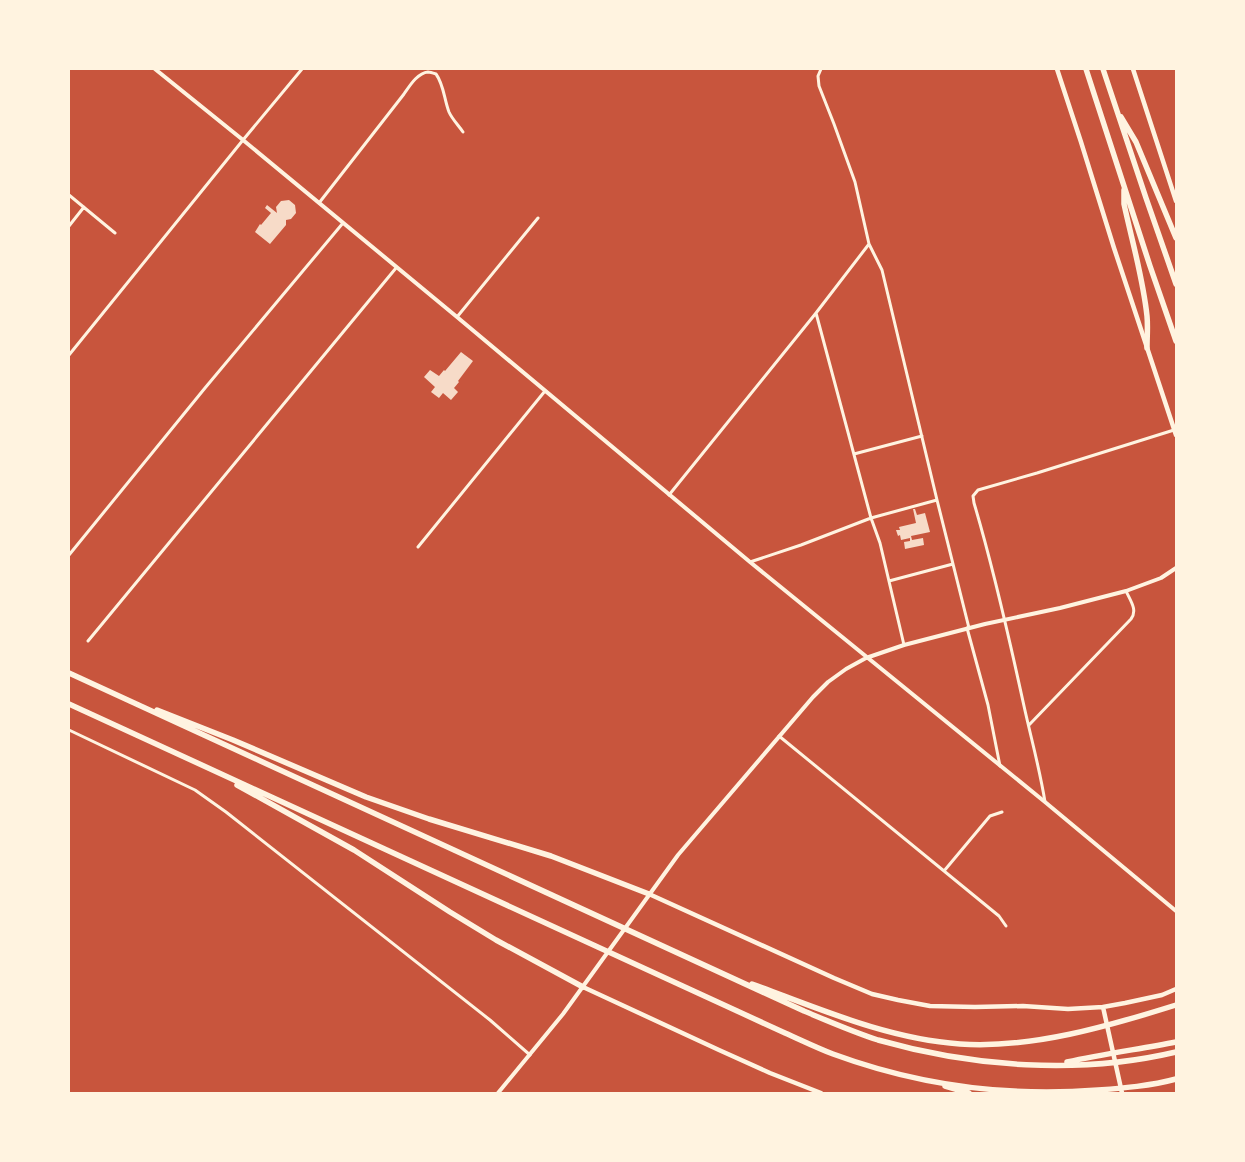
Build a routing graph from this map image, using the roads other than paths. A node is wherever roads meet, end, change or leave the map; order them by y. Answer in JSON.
{"nodes":[{"id":1,"x":154,"y":69,"type":"edge"},
{"id":2,"x":302,"y":69,"type":"edge"},
{"id":3,"x":820,"y":69,"type":"edge"},
{"id":4,"x":1057,"y":69,"type":"edge"},
{"id":5,"x":1086,"y":69,"type":"edge"},
{"id":6,"x":1103,"y":69,"type":"edge"},
{"id":7,"x":1133,"y":69,"type":"edge"},
{"id":8,"x":1116,"y":108,"type":"junction"},
{"id":9,"x":463,"y":132,"type":"dead end"},
{"id":10,"x":243,"y":140,"type":"junction"},
{"id":11,"x":1124,"y":185,"type":"junction"},
{"id":12,"x":69,"y":194,"type":"edge"},
{"id":13,"x":1176,"y":201,"type":"edge"},
{"id":14,"x":319,"y":203,"type":"junction"},
{"id":15,"x":84,"y":207,"type":"junction"},
{"id":16,"x":538,"y":218,"type":"dead end"},
{"id":17,"x":343,"y":223,"type":"junction"},
{"id":18,"x":69,"y":226,"type":"edge"},
{"id":19,"x":116,"y":233,"type":"dead end"},
{"id":20,"x":1176,"y":238,"type":"edge"},
{"id":21,"x":869,"y":244,"type":"junction"},
{"id":22,"x":396,"y":268,"type":"junction"},
{"id":23,"x":1176,"y":284,"type":"edge"},
{"id":24,"x":816,"y":313,"type":"junction"},
{"id":25,"x":457,"y":317,"type":"junction"},
{"id":26,"x":1176,"y":341,"type":"edge"},
{"id":27,"x":1147,"y":348,"type":"junction"},
{"id":28,"x":69,"y":356,"type":"edge"},
{"id":29,"x":545,"y":391,"type":"junction"},
{"id":30,"x":1175,"y":432,"type":"edge"},
{"id":31,"x":922,"y":436,"type":"junction"},
{"id":32,"x":854,"y":454,"type":"junction"},
{"id":33,"x":670,"y":495,"type":"junction"},
{"id":34,"x":937,"y":500,"type":"junction"},
{"id":35,"x":871,"y":518,"type":"junction"},
{"id":36,"x":418,"y":547,"type":"dead end"},
{"id":37,"x":69,"y":555,"type":"edge"},
{"id":38,"x":750,"y":562,"type":"junction"},
{"id":39,"x":952,"y":564,"type":"junction"},
{"id":40,"x":1176,"y":568,"type":"edge"},
{"id":41,"x":889,"y":581,"type":"junction"},
{"id":42,"x":1126,"y":591,"type":"junction"},
{"id":43,"x":1006,"y":620,"type":"junction"},
{"id":44,"x":968,"y":628,"type":"junction"},
{"id":45,"x":88,"y":641,"type":"dead end"},
{"id":46,"x":904,"y":645,"type":"junction"},
{"id":47,"x":866,"y":658,"type":"junction"},
{"id":48,"x":69,"y":673,"type":"edge"},
{"id":49,"x":97,"y":686,"type":"junction"},
{"id":50,"x":69,"y":704,"type":"edge"},
{"id":51,"x":1029,"y":725,"type":"junction"},
{"id":52,"x":69,"y":730,"type":"edge"},
{"id":53,"x":779,"y":736,"type":"junction"},
{"id":54,"x":196,"y":762,"type":"junction"},
{"id":55,"x":1000,"y":766,"type":"junction"},
{"id":56,"x":1045,"y":802,"type":"junction"},
{"id":57,"x":1002,"y":812,"type":"dead end"},
{"id":58,"x":944,"y":870,"type":"junction"},
{"id":59,"x":649,"y":894,"type":"junction"},
{"id":60,"x":1176,"y":910,"type":"edge"},
{"id":61,"x":1006,"y":926,"type":"dead end"},
{"id":62,"x":708,"y":968,"type":"junction"},
{"id":63,"x":583,"y":987,"type":"junction"},
{"id":64,"x":1176,"y":989,"type":"edge"},
{"id":65,"x":1176,"y":1005,"type":"edge"},
{"id":66,"x":1103,"y":1007,"type":"junction"},
{"id":67,"x":1176,"y":1042,"type":"edge"},
{"id":68,"x":1176,"y":1052,"type":"edge"},
{"id":69,"x":530,"y":1055,"type":"junction"},
{"id":70,"x":1055,"y":1065,"type":"junction"},
{"id":71,"x":1176,"y":1079,"type":"edge"},
{"id":72,"x":926,"y":1080,"type":"junction"},
{"id":73,"x":1176,"y":1084,"type":"edge"},
{"id":74,"x":1154,"y":1085,"type":"junction"},
{"id":75,"x":498,"y":1093,"type":"edge"},
{"id":76,"x":822,"y":1093,"type":"edge"},
{"id":77,"x":969,"y":1093,"type":"edge"},
{"id":78,"x":1065,"y":1093,"type":"edge"},
{"id":79,"x":1122,"y":1093,"type":"edge"}],
"edges":[{"from":1,"to":10,"type":"street"},
{"from":2,"to":10,"type":"street"},
{"from":3,"to":21,"type":"street"},
{"from":4,"to":27,"type":"main road"},
{"from":5,"to":11,"type":"highway"},
{"from":6,"to":8,"type":"highway"},
{"from":7,"to":13,"type":"main road"},
{"from":8,"to":20,"type":"highway"},
{"from":8,"to":23,"type":"highway"},
{"from":9,"to":14,"type":"street"},
{"from":10,"to":14,"type":"street"},
{"from":10,"to":28,"type":"street"},
{"from":11,"to":26,"type":"highway"},
{"from":11,"to":27,"type":"highway"},
{"from":12,"to":15,"type":"street"},
{"from":14,"to":17,"type":"street"},
{"from":15,"to":18,"type":"street"},
{"from":15,"to":19,"type":"street"},
{"from":16,"to":25,"type":"street"},
{"from":17,"to":22,"type":"street"},
{"from":17,"to":37,"type":"street"},
{"from":21,"to":24,"type":"street"},
{"from":21,"to":31,"type":"street"},
{"from":22,"to":25,"type":"street"},
{"from":22,"to":45,"type":"street"},
{"from":24,"to":32,"type":"street"},
{"from":24,"to":33,"type":"street"},
{"from":25,"to":29,"type":"street"},
{"from":27,"to":30,"type":"main road"},
{"from":29,"to":33,"type":"street"},
{"from":29,"to":36,"type":"street"},
{"from":30,"to":43,"type":"street"},
{"from":31,"to":32,"type":"street"},
{"from":31,"to":34,"type":"street"},
{"from":32,"to":35,"type":"street"},
{"from":33,"to":38,"type":"street"},
{"from":34,"to":35,"type":"street"},
{"from":34,"to":39,"type":"street"},
{"from":35,"to":38,"type":"street"},
{"from":35,"to":41,"type":"street"},
{"from":38,"to":47,"type":"street"},
{"from":39,"to":41,"type":"street"},
{"from":39,"to":44,"type":"street"},
{"from":40,"to":42,"type":"street"},
{"from":41,"to":46,"type":"street"},
{"from":42,"to":43,"type":"street"},
{"from":42,"to":51,"type":"street"},
{"from":43,"to":44,"type":"street"},
{"from":43,"to":51,"type":"street"},
{"from":44,"to":46,"type":"street"},
{"from":44,"to":55,"type":"street"},
{"from":46,"to":47,"type":"street"},
{"from":47,"to":53,"type":"street"},
{"from":47,"to":55,"type":"street"},
{"from":48,"to":49,"type":"highway"},
{"from":49,"to":59,"type":"highway"},
{"from":49,"to":62,"type":"highway"},
{"from":50,"to":54,"type":"highway"},
{"from":51,"to":56,"type":"street"},
{"from":52,"to":69,"type":"street"},
{"from":53,"to":58,"type":"street"},
{"from":53,"to":59,"type":"street"},
{"from":54,"to":63,"type":"highway"},
{"from":54,"to":72,"type":"highway"},
{"from":55,"to":56,"type":"street"},
{"from":56,"to":60,"type":"street"},
{"from":57,"to":58,"type":"street"},
{"from":58,"to":61,"type":"street"},
{"from":59,"to":63,"type":"street"},
{"from":59,"to":66,"type":"main road"},
{"from":62,"to":65,"type":"highway"},
{"from":62,"to":70,"type":"highway"},
{"from":63,"to":69,"type":"street"},
{"from":63,"to":76,"type":"main road"},
{"from":64,"to":66,"type":"main road"},
{"from":66,"to":79,"type":"main road"},
{"from":67,"to":70,"type":"highway"},
{"from":68,"to":70,"type":"highway"},
{"from":69,"to":75,"type":"street"},
{"from":71,"to":74,"type":"highway"},
{"from":72,"to":77,"type":"highway"},
{"from":72,"to":78,"type":"highway"},
{"from":73,"to":74,"type":"highway"},
{"from":74,"to":78,"type":"highway"}]}
